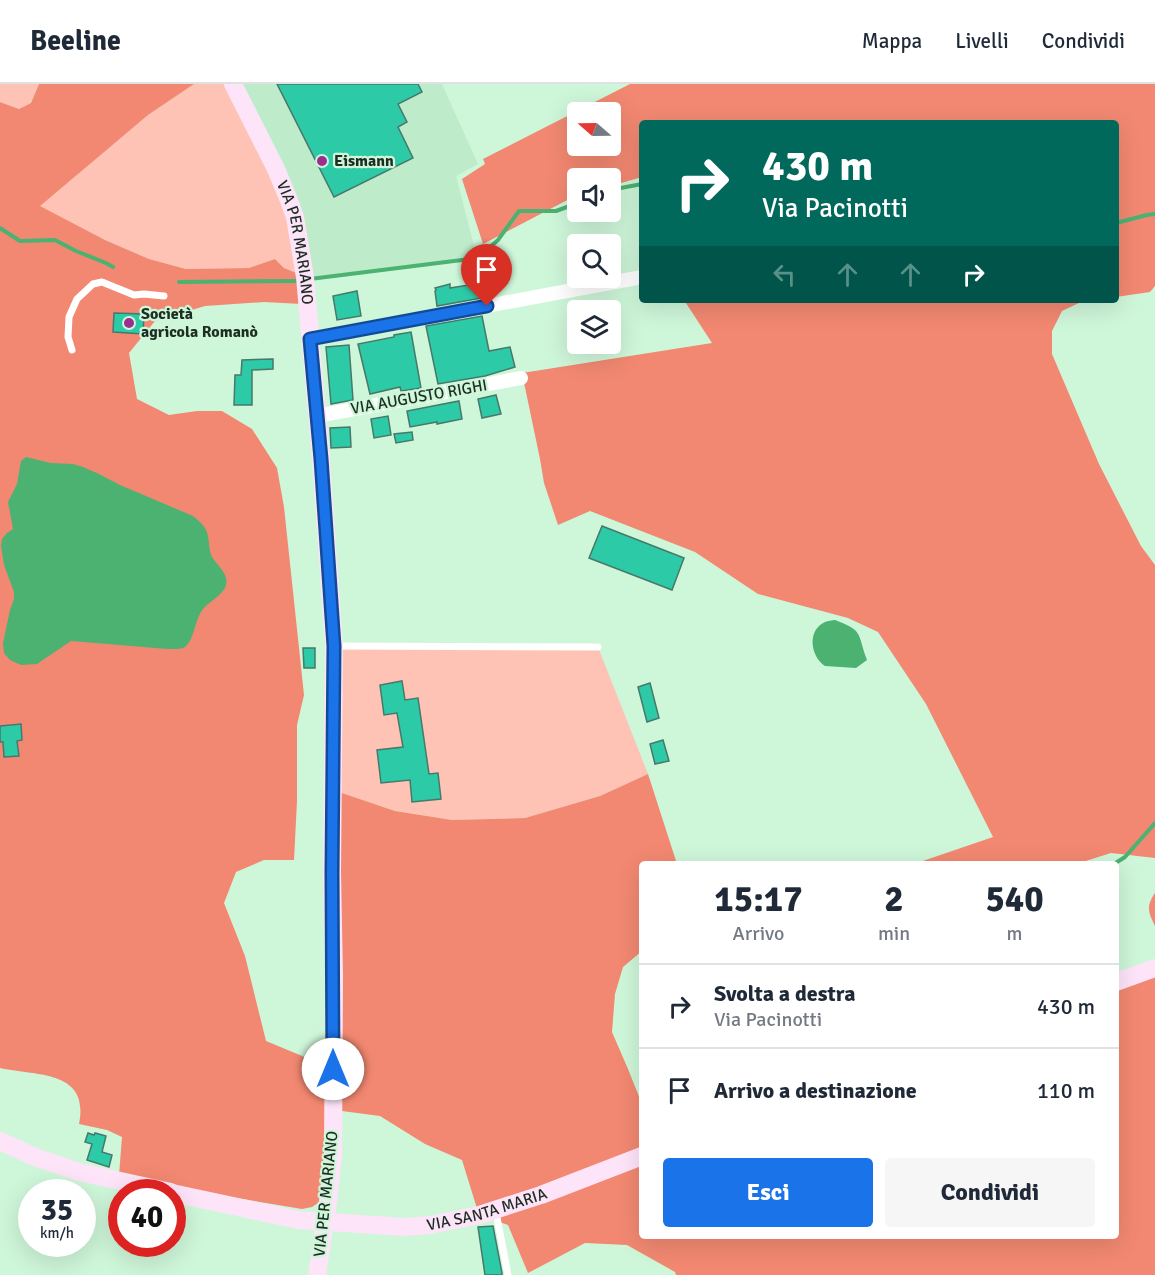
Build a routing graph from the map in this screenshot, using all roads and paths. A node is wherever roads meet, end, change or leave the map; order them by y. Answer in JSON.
{"nodes":[{"id":1,"x":233,"y":84,"type":"edge"},
{"id":2,"x":639,"y":278,"type":"edge"},
{"id":3,"x":164,"y":296,"type":"dead end"},
{"id":4,"x":310,"y":339,"type":"junction"},
{"id":5,"x":72,"y":350,"type":"dead end"},
{"id":6,"x":521,"y":378,"type":"dead end"},
{"id":7,"x":317,"y":416,"type":"junction"},
{"id":8,"x":334,"y":646,"type":"junction"},
{"id":9,"x":598,"y":647,"type":"dead end"},
{"id":10,"x":1155,"y":968,"type":"edge"},
{"id":11,"x":1119,"y":981,"type":"edge"},
{"id":12,"x":0,"y":1141,"type":"edge"},
{"id":13,"x":639,"y":1157,"type":"edge"},
{"id":14,"x":111,"y":1179,"type":"edge"},
{"id":15,"x":186,"y":1196,"type":"edge"},
{"id":16,"x":495,"y":1210,"type":"junction"},
{"id":17,"x":325,"y":1222,"type":"junction"},
{"id":18,"x":317,"y":1275,"type":"edge"},
{"id":19,"x":508,"y":1275,"type":"edge"}],
"edges":[{"from":1,"to":4,"type":"street","name":"VIA PER MARIANO"},
{"from":2,"to":4,"type":"street"},
{"from":3,"to":5,"type":"lane"},
{"from":4,"to":7,"type":"street","name":"VIA PER MARIANO"},
{"from":6,"to":7,"type":"street","name":"VIA AUGUSTO RIGHI"},
{"from":7,"to":8,"type":"street","name":"VIA PER MARIANO"},
{"from":8,"to":9,"type":"lane"},
{"from":8,"to":17,"type":"street","name":"VIA PER MARIANO"},
{"from":10,"to":11,"type":"street"},
{"from":12,"to":14,"type":"street","name":"VIA SANTA MARIA"},
{"from":13,"to":16,"type":"street","name":"VIA SANTA MARIA"},
{"from":15,"to":17,"type":"street","name":"VIA SANTA MARIA"},
{"from":16,"to":17,"type":"street","name":"VIA SANTA MARIA"},
{"from":16,"to":19,"type":"lane"},
{"from":17,"to":18,"type":"street","name":"VIA PER MARIANO"}]}
